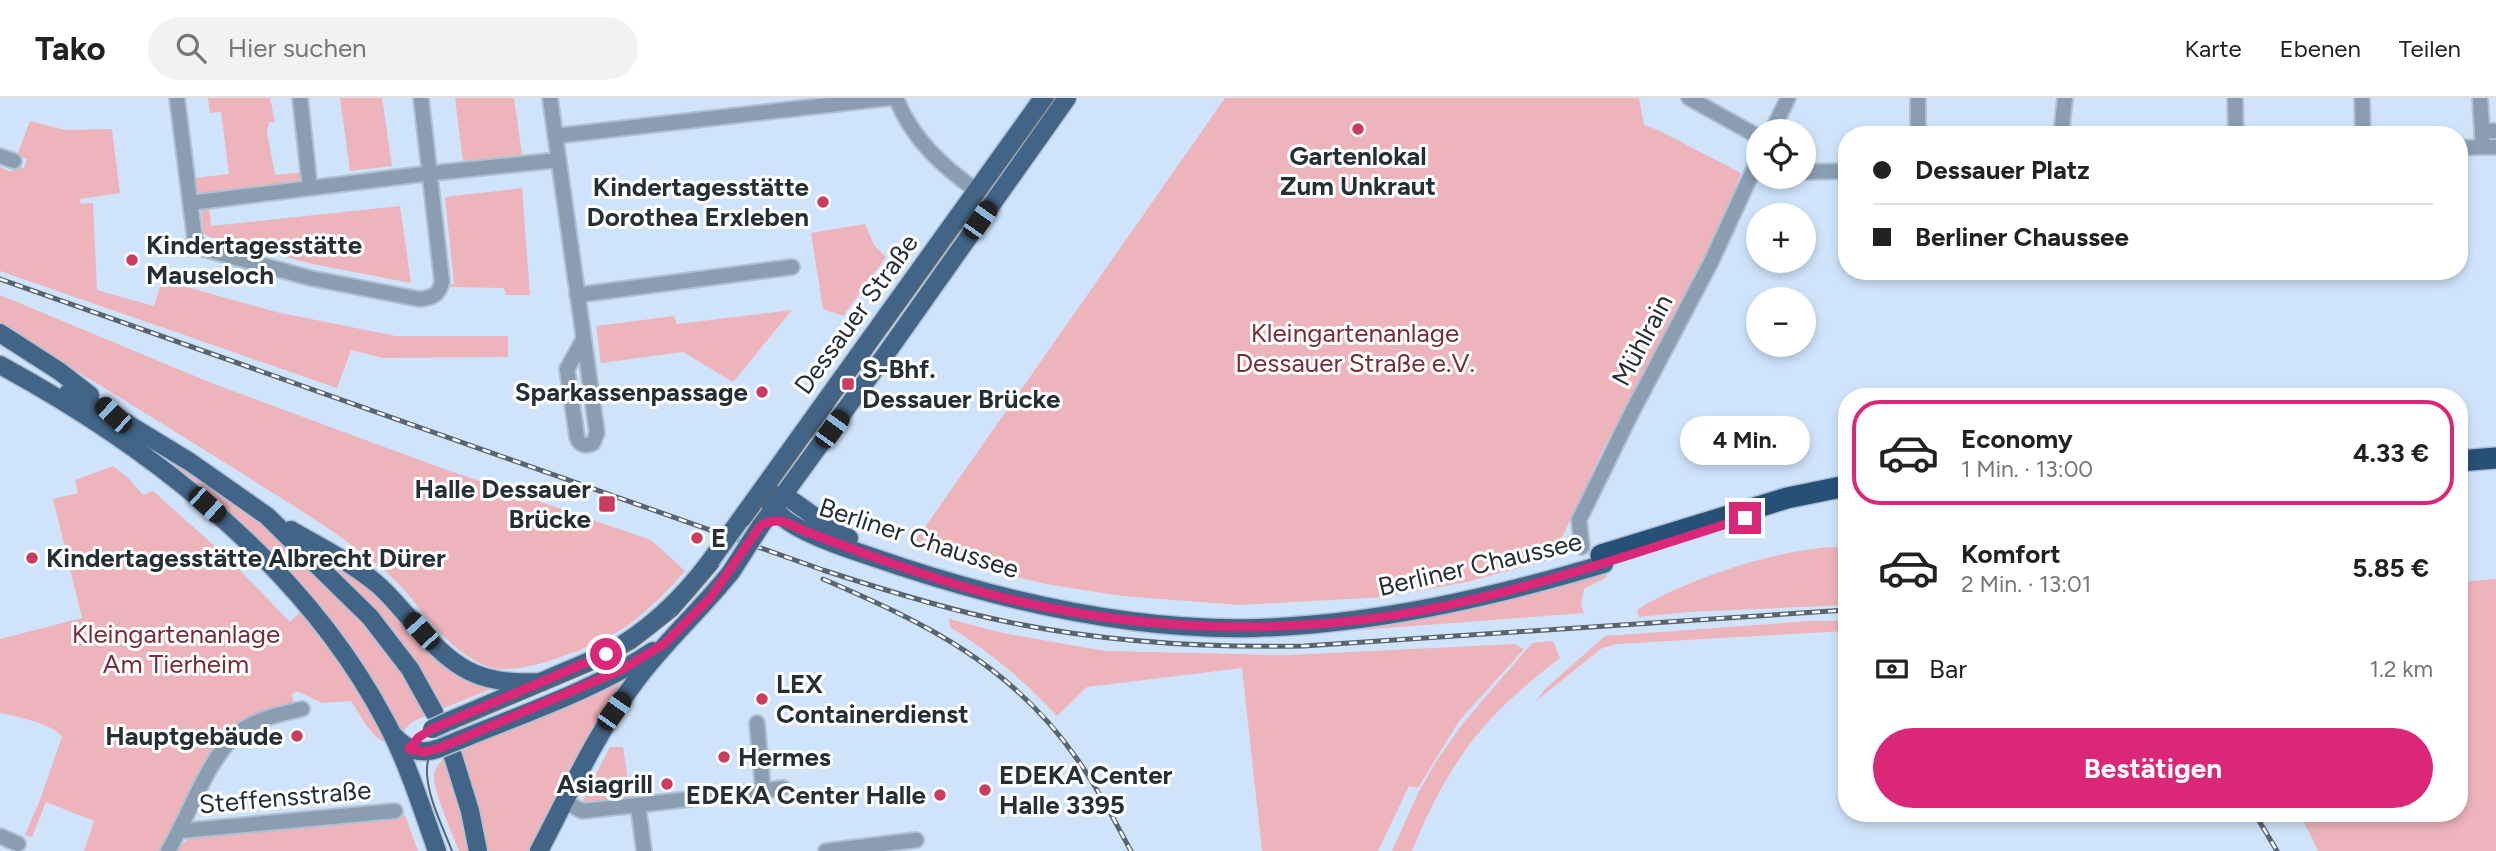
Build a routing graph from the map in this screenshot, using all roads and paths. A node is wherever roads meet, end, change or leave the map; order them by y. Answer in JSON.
{"nodes":[{"id":1,"x":177,"y":98,"type":"edge"},
{"id":2,"x":300,"y":98,"type":"edge"},
{"id":3,"x":421,"y":98,"type":"edge"},
{"id":4,"x":550,"y":98,"type":"edge"},
{"id":5,"x":890,"y":98,"type":"edge"},
{"id":6,"x":896,"y":98,"type":"edge"},
{"id":7,"x":1043,"y":98,"type":"edge"},
{"id":8,"x":1067,"y":98,"type":"edge"},
{"id":9,"x":1788,"y":98,"type":"edge"},
{"id":10,"x":1918,"y":98,"type":"edge"},
{"id":11,"x":2065,"y":98,"type":"edge"},
{"id":12,"x":2235,"y":98,"type":"edge"},
{"id":13,"x":2362,"y":98,"type":"edge"},
{"id":14,"x":2480,"y":98,"type":"edge"},
{"id":15,"x":1692,"y":99,"type":"edge"},
{"id":16,"x":1778,"y":119,"type":"edge"},
{"id":17,"x":1918,"y":126,"type":"edge"},
{"id":18,"x":2062,"y":126,"type":"edge"},
{"id":19,"x":2236,"y":126,"type":"edge"},
{"id":20,"x":2363,"y":126,"type":"edge"},
{"id":21,"x":1746,"y":130,"type":"edge"},
{"id":22,"x":2489,"y":131,"type":"edge"},
{"id":23,"x":555,"y":136,"type":"junction"},
{"id":24,"x":2489,"y":147,"type":"edge"},
{"id":25,"x":2468,"y":148,"type":"edge"},
{"id":26,"x":558,"y":160,"type":"junction"},
{"id":27,"x":1838,"y":171,"type":"edge"},
{"id":28,"x":1816,"y":172,"type":"edge"},
{"id":29,"x":429,"y":174,"type":"junction"},
{"id":30,"x":310,"y":188,"type":"junction"},
{"id":31,"x":1748,"y":189,"type":"edge"},
{"id":32,"x":977,"y":191,"type":"junction"},
{"id":33,"x":190,"y":203,"type":"junction"},
{"id":34,"x":792,"y":267,"type":"dead end"},
{"id":35,"x":577,"y":296,"type":"junction"},
{"id":36,"x":0,"y":333,"type":"edge"},
{"id":37,"x":583,"y":340,"type":"junction"},
{"id":38,"x":0,"y":351,"type":"edge"},
{"id":39,"x":5,"y":370,"type":"edge"},
{"id":40,"x":113,"y":415,"type":"junction"},
{"id":41,"x":2496,"y":448,"type":"edge"},
{"id":42,"x":2468,"y":450,"type":"edge"},
{"id":43,"x":2496,"y":458,"type":"edge"},
{"id":44,"x":2468,"y":460,"type":"edge"},
{"id":45,"x":1838,"y":488,"type":"edge"},
{"id":46,"x":761,"y":491,"type":"junction"},
{"id":47,"x":1838,"y":496,"type":"edge"},
{"id":48,"x":778,"y":502,"type":"junction"},
{"id":49,"x":267,"y":516,"type":"junction"},
{"id":50,"x":789,"y":522,"type":"junction"},
{"id":51,"x":761,"y":526,"type":"junction"},
{"id":52,"x":1596,"y":555,"type":"junction"},
{"id":53,"x":665,"y":643,"type":"junction"},
{"id":54,"x":542,"y":682,"type":"junction"},
{"id":55,"x":302,"y":709,"type":"dead end"},
{"id":56,"x":438,"y":721,"type":"junction"},
{"id":57,"x":757,"y":723,"type":"dead end"},
{"id":58,"x":392,"y":734,"type":"junction"},
{"id":59,"x":450,"y":748,"type":"junction"},
{"id":60,"x":409,"y":749,"type":"junction"},
{"id":61,"x":407,"y":772,"type":"junction"},
{"id":62,"x":783,"y":788,"type":"dead end"},
{"id":63,"x":763,"y":790,"type":"junction"},
{"id":64,"x":565,"y":802,"type":"junction"},
{"id":65,"x":638,"y":805,"type":"junction"},
{"id":66,"x":395,"y":811,"type":"dead end"},
{"id":67,"x":180,"y":831,"type":"junction"},
{"id":68,"x":0,"y":836,"type":"edge"},
{"id":69,"x":916,"y":841,"type":"dead end"},
{"id":70,"x":18,"y":843,"type":"edge"},
{"id":71,"x":168,"y":851,"type":"edge"},
{"id":72,"x":437,"y":851,"type":"edge"},
{"id":73,"x":478,"y":851,"type":"edge"},
{"id":74,"x":539,"y":851,"type":"edge"},
{"id":75,"x":644,"y":851,"type":"edge"},
{"id":76,"x":826,"y":851,"type":"edge"}],
"edges":[{"from":1,"to":33,"type":"street"},
{"from":2,"to":30,"type":"street"},
{"from":3,"to":29,"type":"street"},
{"from":4,"to":23,"type":"street"},
{"from":5,"to":23,"type":"street"},
{"from":6,"to":32,"type":"street"},
{"from":7,"to":32,"type":"main road","name":"Dessauer Straße"},
{"from":8,"to":48,"type":"main road","name":"Dessauer Straße"},
{"from":9,"to":16,"type":"street"},
{"from":10,"to":17,"type":"street"},
{"from":11,"to":18,"type":"street"},
{"from":12,"to":19,"type":"street"},
{"from":13,"to":20,"type":"street"},
{"from":14,"to":22,"type":"street"},
{"from":15,"to":21,"type":"street"},
{"from":22,"to":24,"type":"street"},
{"from":23,"to":26,"type":"street"},
{"from":24,"to":25,"type":"street"},
{"from":26,"to":29,"type":"street"},
{"from":26,"to":35,"type":"street"},
{"from":27,"to":28,"type":"street"},
{"from":29,"to":30,"type":"street"},
{"from":29,"to":33,"type":"street"},
{"from":30,"to":33,"type":"street"},
{"from":31,"to":52,"type":"street","name":"Mühlrain"},
{"from":32,"to":46,"type":"main road","name":"Dessauer Straße"},
{"from":34,"to":35,"type":"street"},
{"from":35,"to":37,"type":"street"},
{"from":36,"to":40,"type":"main road"},
{"from":37,"to":37,"type":"street"},
{"from":38,"to":40,"type":"main road"},
{"from":39,"to":58,"type":"main road"},
{"from":40,"to":49,"type":"main road"},
{"from":41,"to":42,"type":"highway"},
{"from":43,"to":44,"type":"highway"},
{"from":45,"to":52,"type":"highway","name":"Berliner Chaussee"},
{"from":46,"to":48,"type":"main road","name":"Berliner Chaussee"},
{"from":46,"to":54,"type":"main road","name":"Dessauer Straße","bridge":true},
{"from":47,"to":52,"type":"highway","name":"Berliner Chaussee"},
{"from":48,"to":50,"type":"main road","name":"Berliner Chaussee"},
{"from":48,"to":51,"type":"main road","name":"Dessauer Straße"},
{"from":48,"to":52,"type":"main road","name":"Berliner Chaussee"},
{"from":49,"to":54,"type":"main road"},
{"from":49,"to":56,"type":"main road"},
{"from":50,"to":51,"type":"main road"},
{"from":50,"to":52,"type":"main road","name":"Berliner Chaussee"},
{"from":51,"to":53,"type":"main road","name":"Dessauer Straße","bridge":true},
{"from":53,"to":59,"type":"main road"},
{"from":53,"to":64,"type":"main road"},
{"from":54,"to":56,"type":"main road","name":"Dessauer Straße"},
{"from":55,"to":67,"type":"street","name":"Steffensstraße"},
{"from":56,"to":60,"type":"main road","name":"Dessauer Straße"},
{"from":57,"to":63,"type":"street"},
{"from":58,"to":60,"type":"main road"},
{"from":58,"to":61,"type":"main road"},
{"from":59,"to":60,"type":"main road"},
{"from":59,"to":73,"type":"main road"},
{"from":60,"to":61,"type":"main road"},
{"from":61,"to":72,"type":"main road"},
{"from":62,"to":63,"type":"street"},
{"from":63,"to":65,"type":"street"},
{"from":64,"to":65,"type":"street"},
{"from":64,"to":74,"type":"main road"},
{"from":65,"to":75,"type":"street"},
{"from":66,"to":67,"type":"street","name":"Steffensstraße"},
{"from":67,"to":71,"type":"street","name":"Steffensstraße"},
{"from":68,"to":70,"type":"street"},
{"from":69,"to":76,"type":"street"}]}
